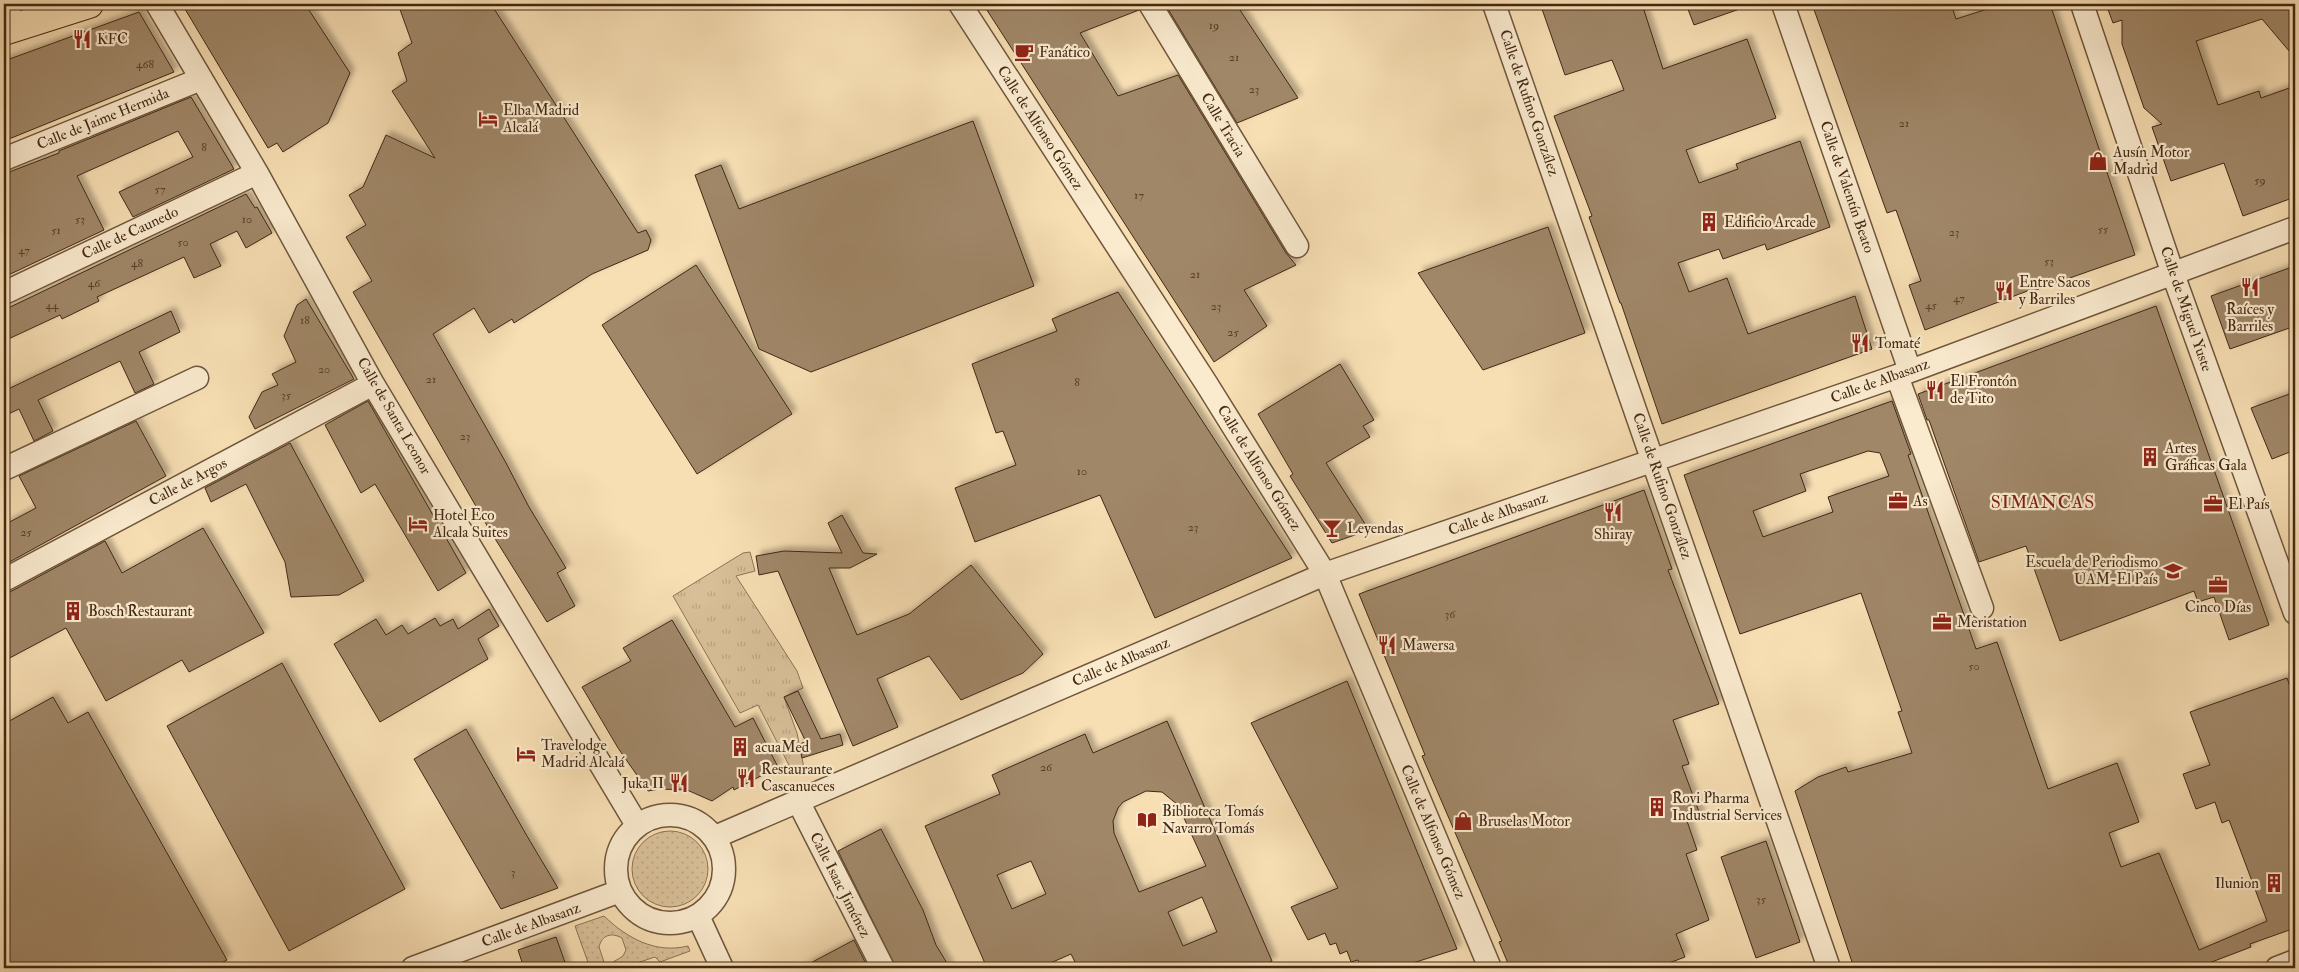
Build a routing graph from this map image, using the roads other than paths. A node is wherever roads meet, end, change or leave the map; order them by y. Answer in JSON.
{"nodes":[{"id":1,"x":43,"y":4,"type":"edge"},
{"id":2,"x":89,"y":4,"type":"edge"},
{"id":3,"x":157,"y":4,"type":"edge"},
{"id":4,"x":960,"y":4,"type":"edge"},
{"id":5,"x":1150,"y":4,"type":"edge"},
{"id":6,"x":1494,"y":4,"type":"edge"},
{"id":7,"x":1783,"y":4,"type":"edge"},
{"id":8,"x":2082,"y":4,"type":"edge"},
{"id":9,"x":5,"y":18,"type":"edge"},
{"id":10,"x":201,"y":79,"type":"junction"},
{"id":11,"x":4,"y":159,"type":"edge"},
{"id":12,"x":257,"y":173,"type":"junction"},
{"id":13,"x":2295,"y":228,"type":"edge"},
{"id":14,"x":1296,"y":246,"type":"dead end"},
{"id":15,"x":2173,"y":274,"type":"junction"},
{"id":16,"x":4,"y":293,"type":"edge"},
{"id":17,"x":1904,"y":374,"type":"junction"},
{"id":18,"x":197,"y":378,"type":"dead end"},
{"id":19,"x":373,"y":384,"type":"junction"},
{"id":20,"x":1653,"y":461,"type":"junction"},
{"id":21,"x":4,"y":469,"type":"edge"},
{"id":22,"x":1325,"y":574,"type":"junction"},
{"id":23,"x":4,"y":580,"type":"edge"},
{"id":24,"x":1982,"y":608,"type":"dead end"},
{"id":25,"x":2295,"y":613,"type":"edge"},
{"id":26,"x":798,"y":801,"type":"junction"},
{"id":27,"x":637,"y":825,"type":"junction"},
{"id":28,"x":715,"y":837,"type":"junction"},
{"id":29,"x":620,"y":891,"type":"junction"},
{"id":30,"x":698,"y":916,"type":"junction"},
{"id":31,"x":2295,"y":961,"type":"edge"},
{"id":32,"x":413,"y":968,"type":"edge"},
{"id":33,"x":722,"y":968,"type":"edge"},
{"id":34,"x":883,"y":968,"type":"edge"},
{"id":35,"x":1490,"y":968,"type":"edge"},
{"id":36,"x":1829,"y":968,"type":"edge"},
{"id":37,"x":2278,"y":968,"type":"edge"}],
"edges":[{"from":1,"to":9,"type":"street"},
{"from":2,"to":9,"type":"main road"},
{"from":3,"to":10,"type":"street","name":"Calle de Santa Leonor"},
{"from":4,"to":22,"type":"street","name":"Calle de Alfonso Gómez"},
{"from":5,"to":14,"type":"street","name":"Calle Tracia"},
{"from":6,"to":20,"type":"street","name":"Calle de Rufino González"},
{"from":7,"to":17,"type":"street","name":"Calle de Valentín Beato"},
{"from":8,"to":15,"type":"street","name":"Calle de Miguel Yuste"},
{"from":10,"to":11,"type":"street","name":"Calle de Jaime Hermida"},
{"from":10,"to":12,"type":"street","name":"Calle de Santa Leonor"},
{"from":12,"to":16,"type":"street","name":"Calle de Caunedo"},
{"from":12,"to":19,"type":"street","name":"Calle de Santa Leonor"},
{"from":13,"to":15,"type":"street","name":"Calle de Albasanz"},
{"from":15,"to":17,"type":"street","name":"Calle de Albasanz"},
{"from":15,"to":25,"type":"street","name":"Calle de Miguel Yuste"},
{"from":17,"to":20,"type":"street","name":"Calle de Albasanz"},
{"from":17,"to":24,"type":"street","name":"Calle de Valentín Beato"},
{"from":18,"to":21,"type":"street"},
{"from":19,"to":23,"type":"street","name":"Calle de Argos"},
{"from":19,"to":27,"type":"street","name":"Calle de Santa Leonor"},
{"from":20,"to":22,"type":"street","name":"Calle de Albasanz"},
{"from":20,"to":36,"type":"street","name":"Calle de Rufino González"},
{"from":22,"to":26,"type":"street","name":"Calle de Albasanz"},
{"from":22,"to":35,"type":"street","name":"Calle de Alfonso Gómez"},
{"from":26,"to":28,"type":"street","name":"Calle de Albasanz"},
{"from":26,"to":34,"type":"street","name":"Calle Isaac Jiménez"},
{"from":27,"to":28,"type":"street"},
{"from":27,"to":29,"type":"street"},
{"from":28,"to":30,"type":"street"},
{"from":29,"to":30,"type":"street"},
{"from":29,"to":32,"type":"street","name":"Calle de Albasanz"},
{"from":30,"to":33,"type":"street"},
{"from":31,"to":37,"type":"street"}]}
